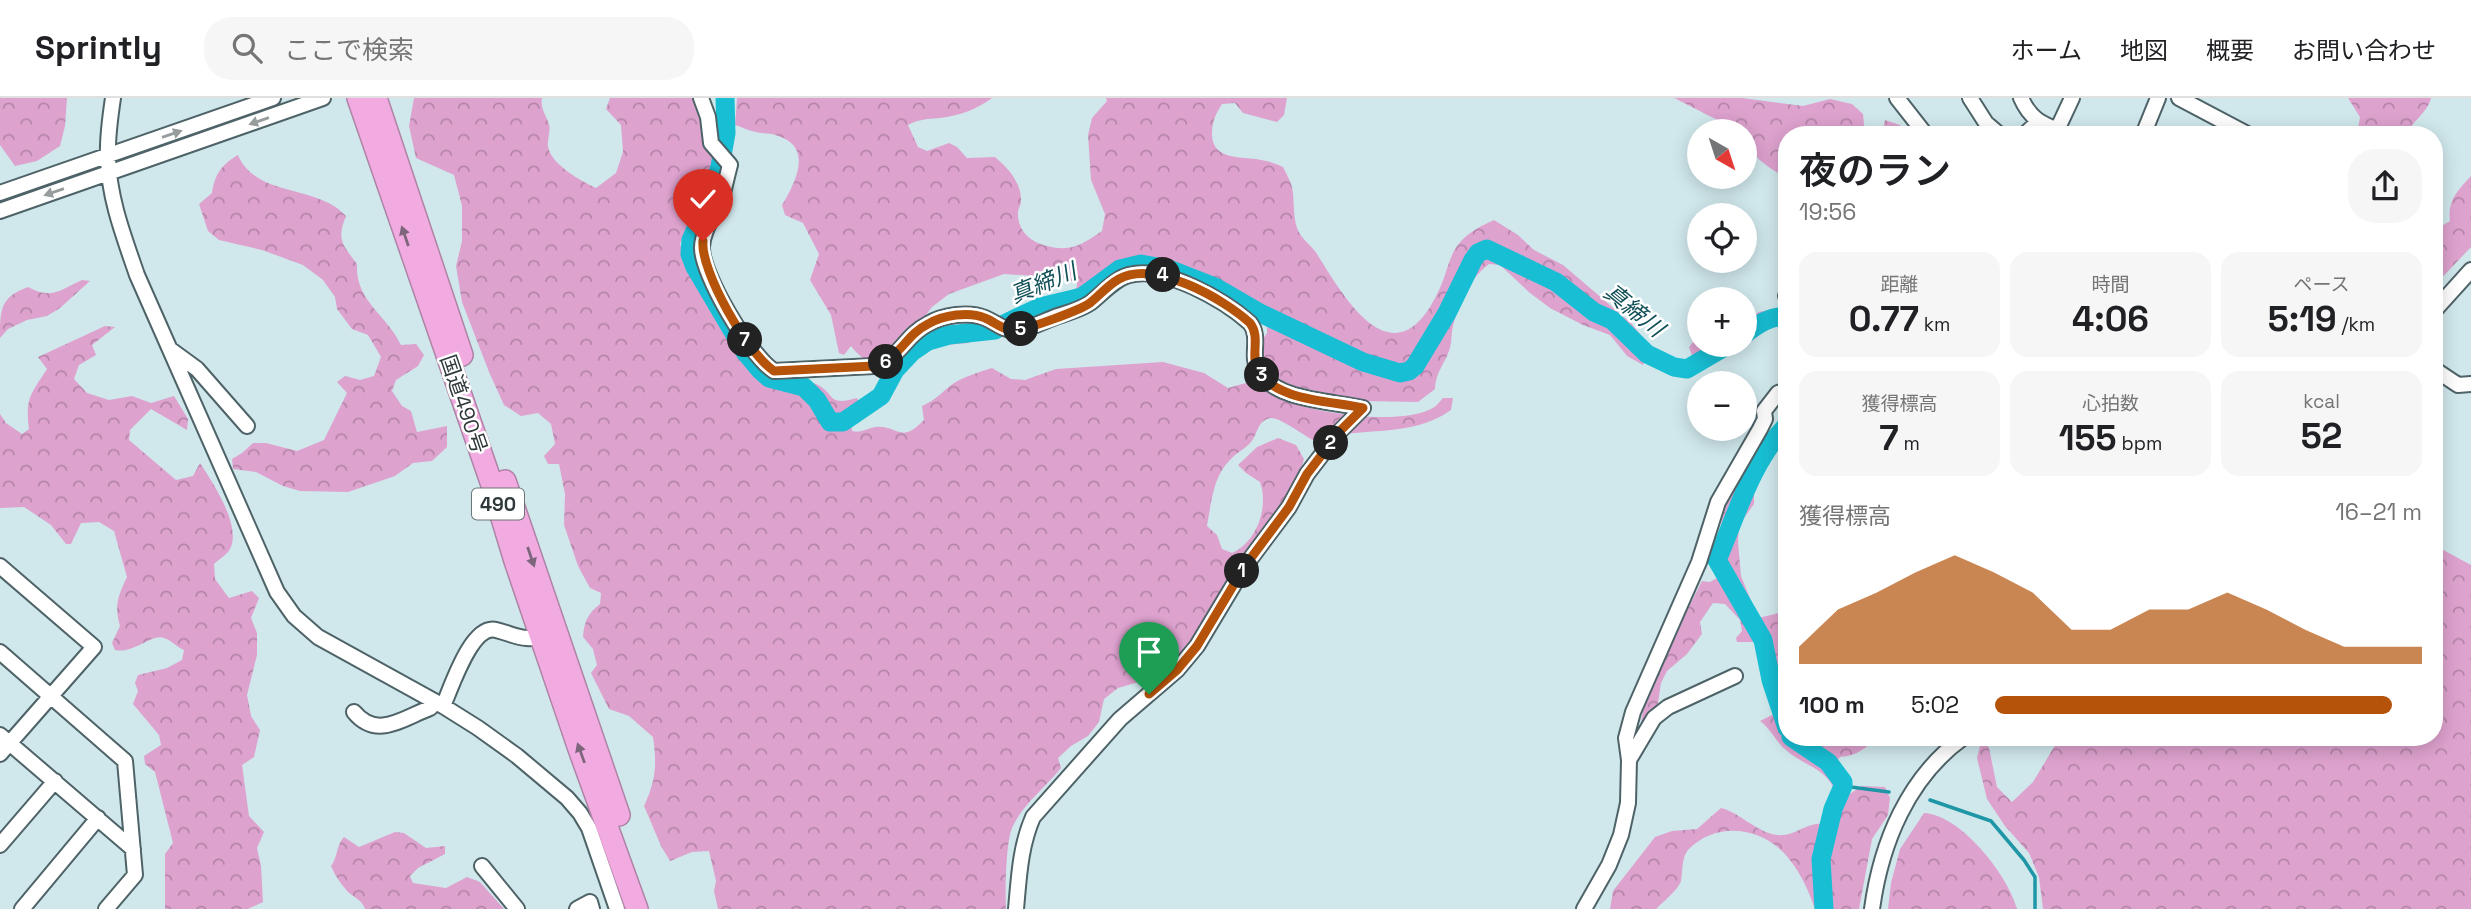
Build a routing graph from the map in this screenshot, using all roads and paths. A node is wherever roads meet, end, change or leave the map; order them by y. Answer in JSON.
{"nodes":[{"id":1,"x":113,"y":98,"type":"edge"},
{"id":2,"x":273,"y":98,"type":"edge"},
{"id":3,"x":323,"y":98,"type":"edge"},
{"id":4,"x":358,"y":98,"type":"edge"},
{"id":5,"x":376,"y":98,"type":"edge"},
{"id":6,"x":701,"y":98,"type":"edge"},
{"id":7,"x":1897,"y":98,"type":"edge"},
{"id":8,"x":1970,"y":98,"type":"edge"},
{"id":9,"x":2021,"y":98,"type":"edge"},
{"id":10,"x":2072,"y":98,"type":"edge"},
{"id":11,"x":2158,"y":98,"type":"edge"},
{"id":12,"x":2179,"y":98,"type":"edge"},
{"id":13,"x":2038,"y":122,"type":"junction"},
{"id":14,"x":1919,"y":126,"type":"edge"},
{"id":15,"x":1990,"y":126,"type":"edge"},
{"id":16,"x":2034,"y":126,"type":"edge"},
{"id":17,"x":2048,"y":126,"type":"edge"},
{"id":18,"x":2065,"y":126,"type":"edge"},
{"id":19,"x":2147,"y":126,"type":"edge"},
{"id":20,"x":2232,"y":126,"type":"edge"},
{"id":21,"x":107,"y":156,"type":"junction"},
{"id":22,"x":109,"y":174,"type":"junction"},
{"id":23,"x":0,"y":194,"type":"edge"},
{"id":24,"x":0,"y":211,"type":"edge"},
{"id":25,"x":2471,"y":270,"type":"edge"},
{"id":26,"x":2443,"y":301,"type":"edge"},
{"id":27,"x":170,"y":349,"type":"junction"},
{"id":28,"x":2443,"y":375,"type":"edge"},
{"id":29,"x":2471,"y":384,"type":"edge"},
{"id":30,"x":1778,"y":393,"type":"edge"},
{"id":31,"x":247,"y":426,"type":"dead end"},
{"id":32,"x":0,"y":566,"type":"edge"},
{"id":33,"x":549,"y":635,"type":"junction"},
{"id":34,"x":0,"y":652,"type":"edge"},
{"id":35,"x":1735,"y":676,"type":"dead end"},
{"id":36,"x":52,"y":696,"type":"junction"},
{"id":37,"x":440,"y":704,"type":"junction"},
{"id":38,"x":354,"y":712,"type":"dead end"},
{"id":39,"x":3,"y":744,"type":"edge"},
{"id":40,"x":1954,"y":746,"type":"edge"},
{"id":41,"x":1629,"y":760,"type":"junction"},
{"id":42,"x":55,"y":781,"type":"junction"},
{"id":43,"x":98,"y":818,"type":"junction"},
{"id":44,"x":0,"y":845,"type":"edge"},
{"id":45,"x":133,"y":849,"type":"junction"},
{"id":46,"x":482,"y":866,"type":"dead end"},
{"id":47,"x":22,"y":909,"type":"edge"},
{"id":48,"x":106,"y":909,"type":"edge"},
{"id":49,"x":517,"y":909,"type":"edge"},
{"id":50,"x":577,"y":909,"type":"edge"},
{"id":51,"x":592,"y":909,"type":"edge"},
{"id":52,"x":617,"y":909,"type":"edge"},
{"id":53,"x":637,"y":909,"type":"edge"},
{"id":54,"x":652,"y":909,"type":"edge"},
{"id":55,"x":1016,"y":909,"type":"edge"},
{"id":56,"x":1584,"y":909,"type":"edge"},
{"id":57,"x":1872,"y":909,"type":"edge"}],
"edges":[{"from":1,"to":21,"type":"street"},
{"from":21,"to":2,"type":"street","one_way":true},
{"from":3,"to":22,"type":"street","one_way":true},
{"from":33,"to":4,"type":"highway","name":"国道490号","number":"490","one_way":true},
{"from":5,"to":33,"type":"highway","name":"国道490号","number":"490","one_way":true},
{"from":6,"to":55,"type":"street"},
{"from":7,"to":14,"type":"street"},
{"from":8,"to":15,"type":"street"},
{"from":9,"to":13,"type":"street"},
{"from":10,"to":18,"type":"street"},
{"from":11,"to":19,"type":"street"},
{"from":12,"to":20,"type":"street"},
{"from":13,"to":16,"type":"street"},
{"from":13,"to":17,"type":"street"},
{"from":21,"to":22,"type":"street"},
{"from":21,"to":23,"type":"street"},
{"from":22,"to":24,"type":"street","one_way":true},
{"from":22,"to":27,"type":"street"},
{"from":25,"to":26,"type":"street"},
{"from":27,"to":31,"type":"street"},
{"from":27,"to":37,"type":"street"},
{"from":28,"to":29,"type":"street"},
{"from":30,"to":41,"type":"street"},
{"from":32,"to":36,"type":"street"},
{"from":33,"to":37,"type":"street"},
{"from":53,"to":33,"type":"highway","name":"国道490号","number":"490","one_way":true},
{"from":33,"to":54,"type":"highway","name":"国道490号","number":"490"},
{"from":34,"to":36,"type":"street"},
{"from":35,"to":41,"type":"street"},
{"from":36,"to":39,"type":"street"},
{"from":36,"to":45,"type":"street"},
{"from":37,"to":38,"type":"street"},
{"from":37,"to":52,"type":"street"},
{"from":39,"to":42,"type":"street"},
{"from":40,"to":57,"type":"street"},
{"from":41,"to":56,"type":"street"},
{"from":42,"to":43,"type":"street"},
{"from":42,"to":44,"type":"street"},
{"from":43,"to":45,"type":"street"},
{"from":43,"to":47,"type":"street"},
{"from":45,"to":48,"type":"street"},
{"from":46,"to":49,"type":"street"},
{"from":50,"to":51,"type":"street"}]}
